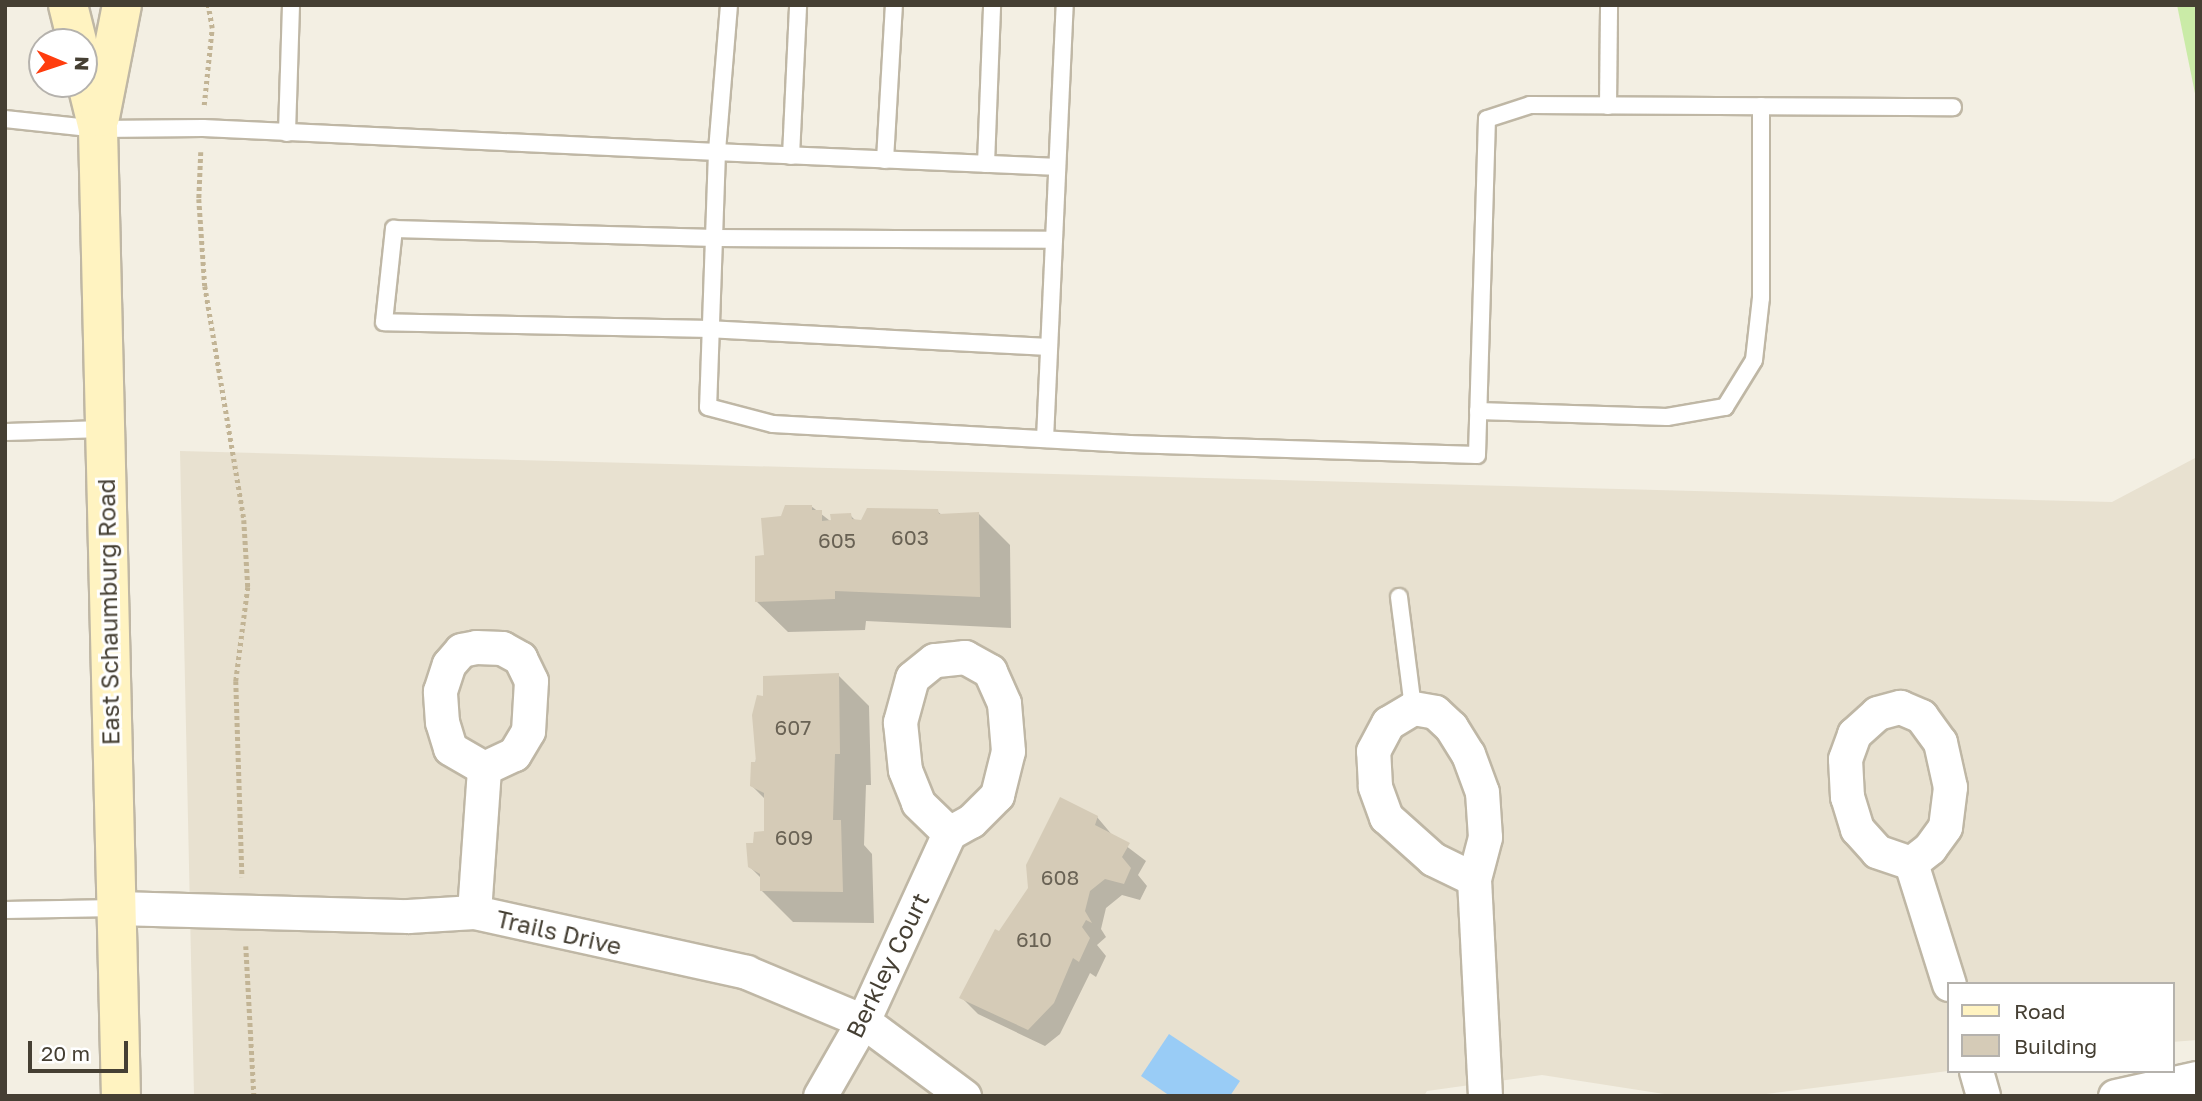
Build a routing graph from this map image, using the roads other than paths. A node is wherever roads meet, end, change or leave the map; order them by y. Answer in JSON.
{"nodes":[{"id":1,"x":68,"y":5,"type":"edge"},
{"id":2,"x":122,"y":5,"type":"edge"},
{"id":3,"x":291,"y":5,"type":"edge"},
{"id":4,"x":729,"y":5,"type":"edge"},
{"id":5,"x":798,"y":5,"type":"edge"},
{"id":6,"x":894,"y":5,"type":"edge"},
{"id":7,"x":992,"y":5,"type":"edge"},
{"id":8,"x":1065,"y":5,"type":"edge"},
{"id":9,"x":1609,"y":5,"type":"edge"},
{"id":10,"x":74,"y":28,"type":"edge"},
{"id":11,"x":90,"y":98,"type":"edge"},
{"id":12,"x":1608,"y":106,"type":"junction"},
{"id":13,"x":1761,"y":106,"type":"junction"},
{"id":14,"x":1954,"y":107,"type":"dead end"},
{"id":15,"x":5,"y":119,"type":"edge"},
{"id":16,"x":98,"y":129,"type":"junction"},
{"id":17,"x":287,"y":133,"type":"junction"},
{"id":18,"x":717,"y":152,"type":"junction"},
{"id":19,"x":791,"y":156,"type":"junction"},
{"id":20,"x":884,"y":160,"type":"junction"},
{"id":21,"x":986,"y":164,"type":"junction"},
{"id":22,"x":1057,"y":167,"type":"junction"},
{"id":23,"x":715,"y":238,"type":"junction"},
{"id":24,"x":1054,"y":240,"type":"junction"},
{"id":25,"x":711,"y":330,"type":"junction"},
{"id":26,"x":1049,"y":347,"type":"junction"},
{"id":27,"x":1478,"y":411,"type":"junction"},
{"id":28,"x":104,"y":429,"type":"junction"},
{"id":29,"x":5,"y":432,"type":"edge"},
{"id":30,"x":1045,"y":439,"type":"junction"},
{"id":31,"x":1399,"y":597,"type":"dead end"},
{"id":32,"x":1413,"y":708,"type":"junction"},
{"id":33,"x":484,"y":768,"type":"dead end"},
{"id":34,"x":949,"y":833,"type":"junction"},
{"id":35,"x":1912,"y":863,"type":"dead end"},
{"id":36,"x":1474,"y":879,"type":"junction"},
{"id":37,"x":117,"y":908,"type":"junction"},
{"id":38,"x":5,"y":910,"type":"edge"},
{"id":39,"x":474,"y":912,"type":"junction"},
{"id":40,"x":1948,"y":982,"type":"edge"},
{"id":41,"x":863,"y":1021,"type":"junction"},
{"id":42,"x":1977,"y":1073,"type":"edge"},
{"id":43,"x":2197,"y":1079,"type":"edge"},
{"id":44,"x":121,"y":1096,"type":"edge"},
{"id":45,"x":820,"y":1096,"type":"edge"},
{"id":46,"x":964,"y":1096,"type":"edge"},
{"id":47,"x":1485,"y":1096,"type":"edge"},
{"id":48,"x":1983,"y":1096,"type":"edge"},
{"id":49,"x":2115,"y":1096,"type":"edge"}],
"edges":[{"from":1,"to":10,"type":"main road"},
{"from":2,"to":16,"type":"main road","name":"East Schaumburg Road"},
{"from":3,"to":17,"type":"lane"},
{"from":4,"to":18,"type":"lane"},
{"from":5,"to":19,"type":"lane"},
{"from":6,"to":20,"type":"lane"},
{"from":7,"to":21,"type":"lane"},
{"from":8,"to":22,"type":"lane"},
{"from":9,"to":12,"type":"lane"},
{"from":11,"to":16,"type":"main road","name":"East Schaumburg Road"},
{"from":12,"to":13,"type":"lane"},
{"from":12,"to":27,"type":"lane"},
{"from":13,"to":14,"type":"lane"},
{"from":13,"to":27,"type":"lane"},
{"from":15,"to":16,"type":"lane"},
{"from":16,"to":17,"type":"lane"},
{"from":16,"to":28,"type":"main road","name":"East Schaumburg Road"},
{"from":17,"to":18,"type":"lane"},
{"from":18,"to":19,"type":"lane"},
{"from":18,"to":23,"type":"lane"},
{"from":19,"to":20,"type":"lane"},
{"from":20,"to":21,"type":"lane"},
{"from":21,"to":22,"type":"lane"},
{"from":22,"to":24,"type":"lane"},
{"from":23,"to":24,"type":"lane"},
{"from":23,"to":25,"type":"lane"},
{"from":23,"to":25,"type":"lane"},
{"from":24,"to":26,"type":"lane"},
{"from":25,"to":26,"type":"lane"},
{"from":25,"to":30,"type":"lane"},
{"from":26,"to":30,"type":"lane"},
{"from":27,"to":30,"type":"lane"},
{"from":28,"to":29,"type":"lane"},
{"from":28,"to":37,"type":"main road","name":"East Schaumburg Road"},
{"from":31,"to":32,"type":"lane"},
{"from":32,"to":36,"type":"street"},
{"from":32,"to":36,"type":"street"},
{"from":33,"to":39,"type":"street"},
{"from":34,"to":34,"type":"street"},
{"from":34,"to":41,"type":"street","name":"Berkley Court"},
{"from":35,"to":40,"type":"street"},
{"from":36,"to":47,"type":"street"},
{"from":37,"to":38,"type":"lane"},
{"from":37,"to":39,"type":"street","name":"Trails Drive"},
{"from":37,"to":44,"type":"main road","name":"East Schaumburg Road"},
{"from":39,"to":41,"type":"street","name":"Trails Drive"},
{"from":41,"to":45,"type":"street","name":"Berkley Court"},
{"from":41,"to":46,"type":"street","name":"Trails Drive"},
{"from":42,"to":48,"type":"street"},
{"from":43,"to":49,"type":"street"}]}
